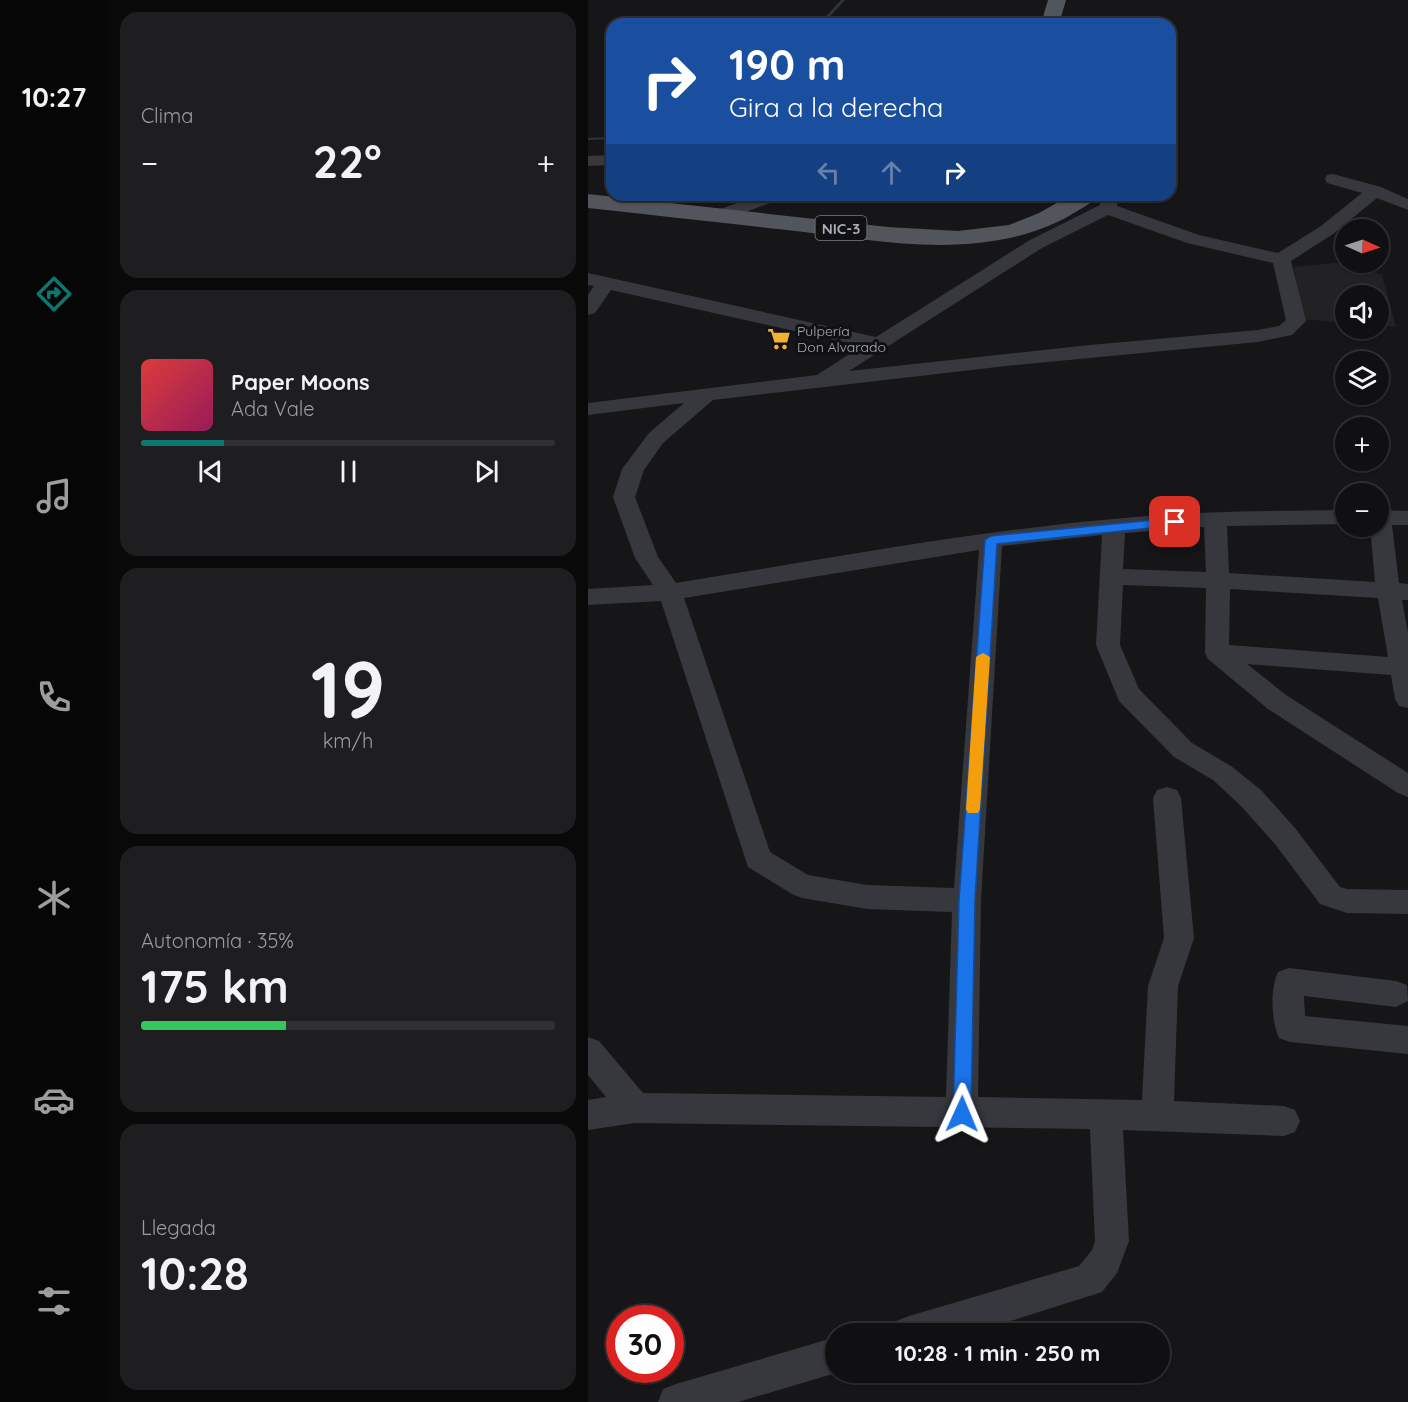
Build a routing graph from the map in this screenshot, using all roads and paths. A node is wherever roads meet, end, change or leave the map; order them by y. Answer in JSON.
{"nodes":[{"id":1,"x":1057,"y":0,"type":"edge"},
{"id":2,"x":1052,"y":18,"type":"edge"},
{"id":3,"x":606,"y":160,"type":"edge"},
{"id":4,"x":588,"y":161,"type":"edge"},
{"id":5,"x":1333,"y":179,"type":"dead end"},
{"id":6,"x":1375,"y":191,"type":"junction"},
{"id":7,"x":588,"y":201,"type":"edge"},
{"id":8,"x":759,"y":201,"type":"edge"},
{"id":9,"x":1073,"y":201,"type":"edge"},
{"id":10,"x":1108,"y":201,"type":"edge"},
{"id":11,"x":1408,"y":205,"type":"edge"},
{"id":12,"x":721,"y":215,"type":"junction"},
{"id":13,"x":1281,"y":259,"type":"junction"},
{"id":14,"x":597,"y":281,"type":"edge"},
{"id":15,"x":588,"y":309,"type":"edge"},
{"id":16,"x":877,"y":343,"type":"junction"},
{"id":17,"x":824,"y":378,"type":"junction"},
{"id":18,"x":707,"y":394,"type":"junction"},
{"id":19,"x":588,"y":409,"type":"edge"},
{"id":20,"x":1335,"y":517,"type":"edge"},
{"id":21,"x":1389,"y":517,"type":"edge"},
{"id":22,"x":1408,"y":518,"type":"edge"},
{"id":23,"x":1215,"y":519,"type":"junction"},
{"id":24,"x":1114,"y":526,"type":"junction"},
{"id":25,"x":1384,"y":537,"type":"edge"},
{"id":26,"x":991,"y":540,"type":"junction"},
{"id":27,"x":1110,"y":577,"type":"junction"},
{"id":28,"x":1218,"y":580,"type":"junction"},
{"id":29,"x":1398,"y":591,"type":"edge"},
{"id":30,"x":670,"y":592,"type":"junction"},
{"id":31,"x":588,"y":597,"type":"edge"},
{"id":32,"x":1217,"y":653,"type":"junction"},
{"id":33,"x":1402,"y":667,"type":"junction"},
{"id":34,"x":1408,"y":699,"type":"edge"},
{"id":35,"x":1408,"y":786,"type":"edge"},
{"id":36,"x":1167,"y":798,"type":"dead end"},
{"id":37,"x":967,"y":900,"type":"junction"},
{"id":38,"x":1408,"y":902,"type":"edge"},
{"id":39,"x":1396,"y":994,"type":"dead end"},
{"id":40,"x":1408,"y":1040,"type":"edge"},
{"id":41,"x":588,"y":1051,"type":"edge"},
{"id":42,"x":635,"y":1108,"type":"junction"},
{"id":43,"x":962,"y":1114,"type":"junction"},
{"id":44,"x":588,"y":1115,"type":"edge"},
{"id":45,"x":1157,"y":1115,"type":"junction"},
{"id":46,"x":1106,"y":1116,"type":"junction"},
{"id":47,"x":1284,"y":1121,"type":"dead end"},
{"id":48,"x":946,"y":1323,"type":"edge"},
{"id":49,"x":825,"y":1358,"type":"edge"},
{"id":50,"x":695,"y":1399,"type":"edge"}],
"edges":[{"from":1,"to":2,"type":"main road"},
{"from":3,"to":4,"type":"street"},
{"from":5,"to":6,"type":"street"},
{"from":6,"to":11,"type":"street"},
{"from":6,"to":13,"type":"street"},
{"from":7,"to":12,"type":"main road","number":"NIC-3"},
{"from":8,"to":12,"type":"street"},
{"from":9,"to":12,"type":"main road","number":"NIC-3"},
{"from":10,"to":13,"type":"street"},
{"from":10,"to":16,"type":"street"},
{"from":13,"to":17,"type":"street"},
{"from":14,"to":15,"type":"street"},
{"from":14,"to":16,"type":"street"},
{"from":16,"to":17,"type":"street"},
{"from":17,"to":18,"type":"street"},
{"from":18,"to":19,"type":"street"},
{"from":18,"to":30,"type":"street"},
{"from":20,"to":23,"type":"street"},
{"from":21,"to":22,"type":"street"},
{"from":23,"to":24,"type":"street"},
{"from":23,"to":28,"type":"street"},
{"from":24,"to":26,"type":"street"},
{"from":24,"to":27,"type":"street"},
{"from":25,"to":29,"type":"street"},
{"from":26,"to":30,"type":"street"},
{"from":26,"to":37,"type":"street"},
{"from":27,"to":28,"type":"street"},
{"from":27,"to":38,"type":"street"},
{"from":28,"to":29,"type":"street"},
{"from":28,"to":32,"type":"street"},
{"from":29,"to":33,"type":"street"},
{"from":30,"to":31,"type":"street"},
{"from":30,"to":37,"type":"street"},
{"from":32,"to":33,"type":"street"},
{"from":32,"to":35,"type":"street"},
{"from":33,"to":34,"type":"street"},
{"from":36,"to":45,"type":"street"},
{"from":37,"to":43,"type":"street"},
{"from":39,"to":40,"type":"street"},
{"from":41,"to":42,"type":"street"},
{"from":42,"to":43,"type":"street"},
{"from":42,"to":44,"type":"street"},
{"from":43,"to":46,"type":"street"},
{"from":45,"to":46,"type":"street"},
{"from":45,"to":47,"type":"street"},
{"from":46,"to":48,"type":"street"},
{"from":49,"to":50,"type":"street"}]}
